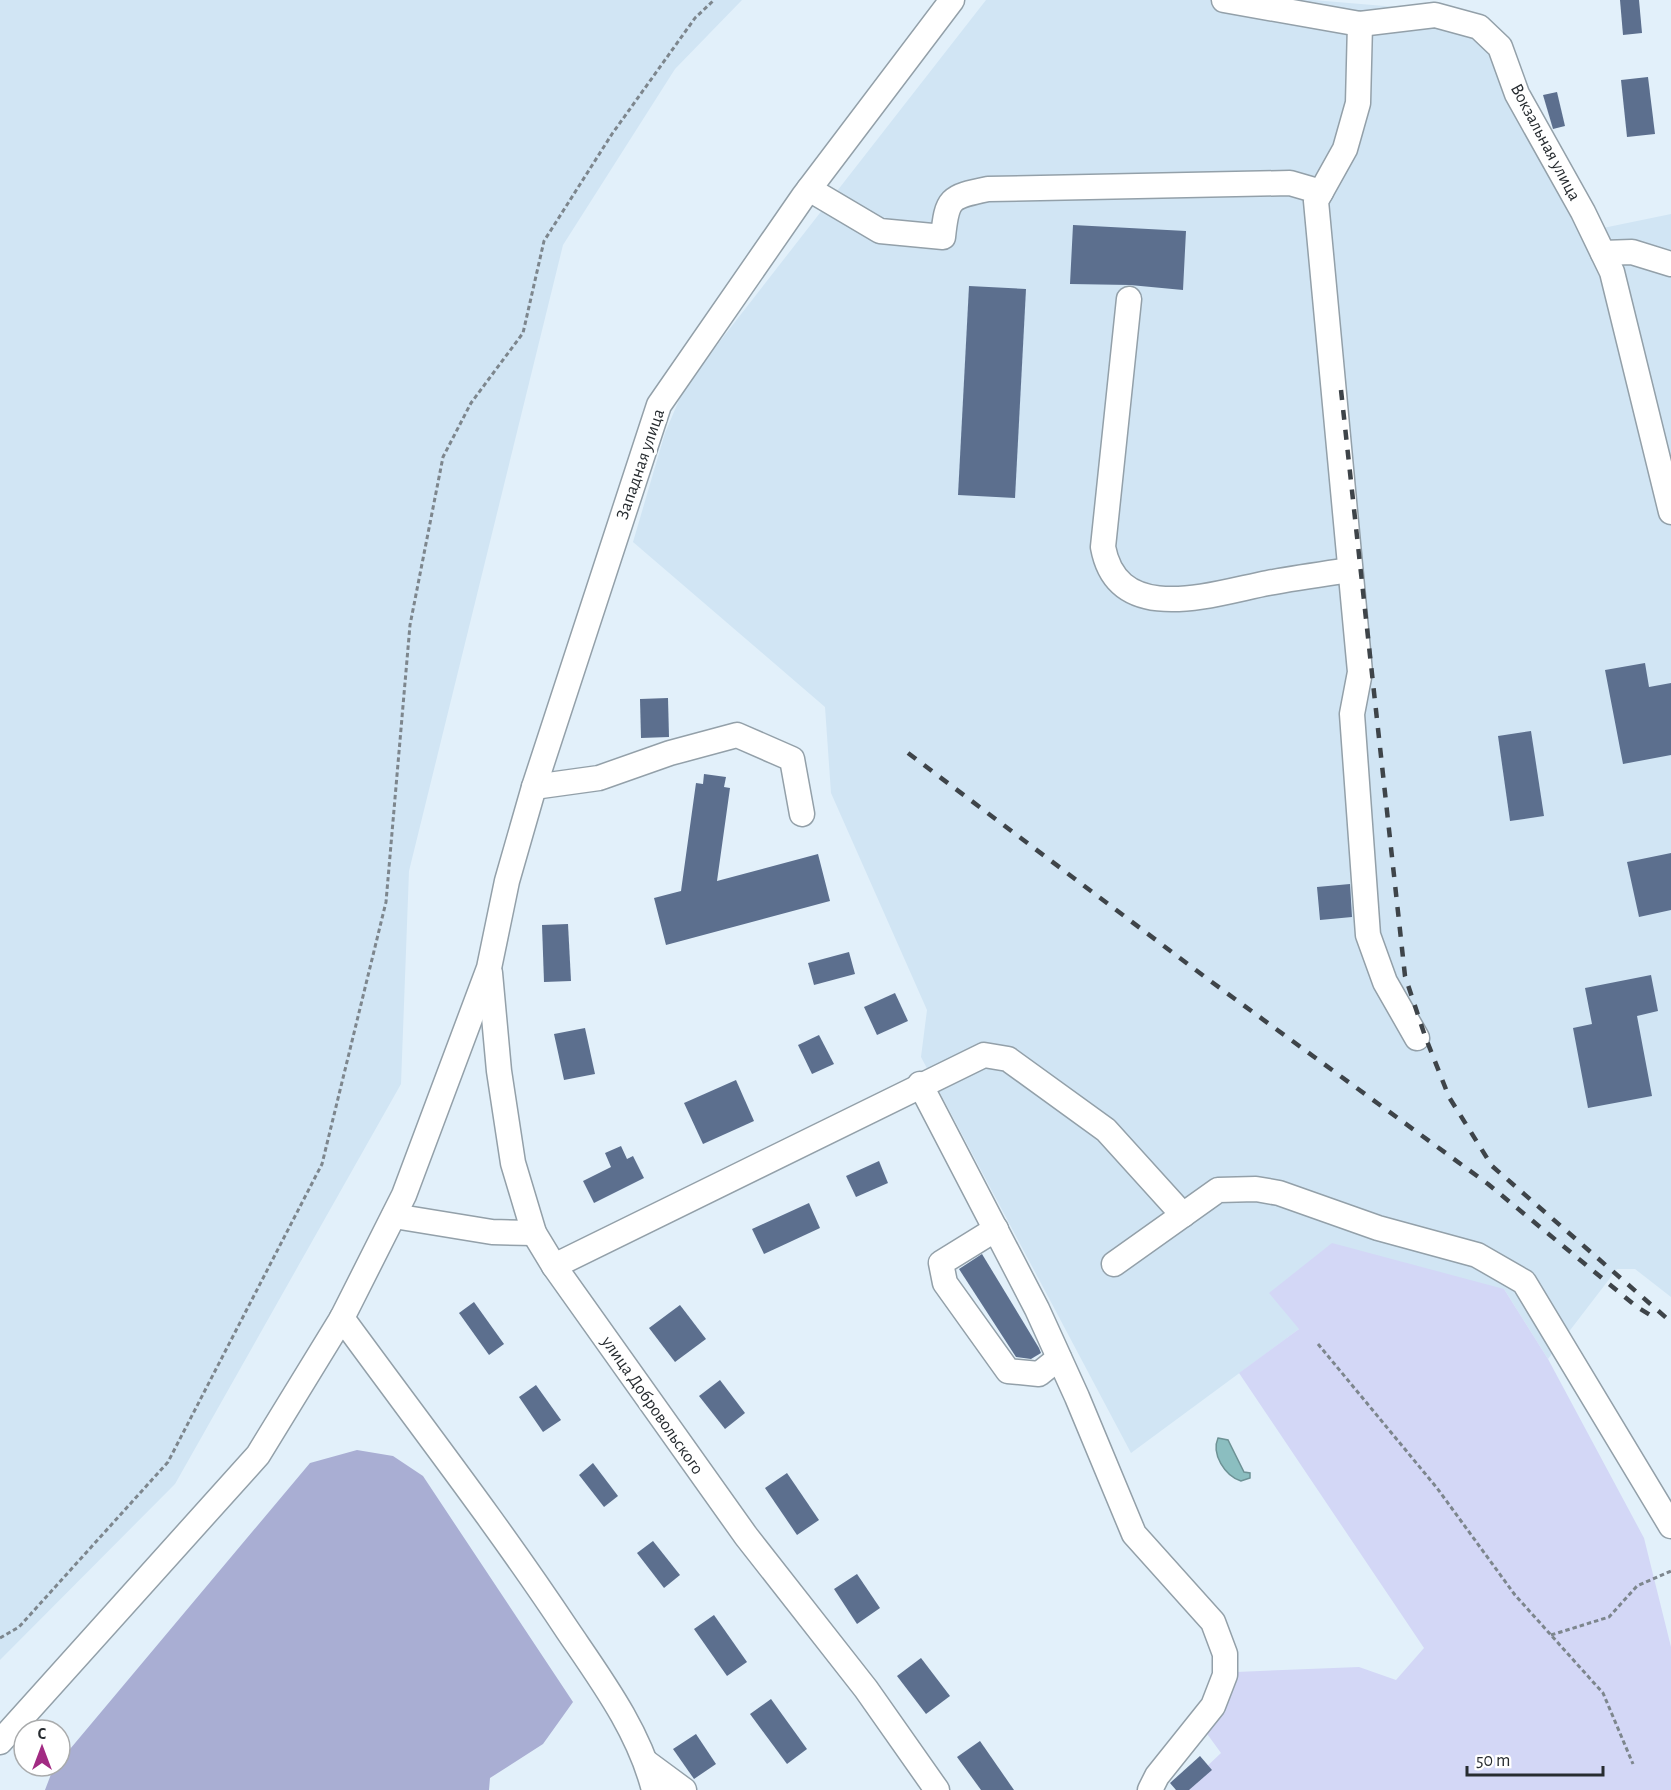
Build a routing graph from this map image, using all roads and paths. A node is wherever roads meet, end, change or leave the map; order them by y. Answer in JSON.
{"nodes":[{"id":1,"x":714,"y":0,"type":"edge"},
{"id":2,"x":952,"y":0,"type":"edge"},
{"id":3,"x":1224,"y":0,"type":"edge"},
{"id":4,"x":1360,"y":24,"type":"junction"},
{"id":5,"x":809,"y":189,"type":"junction"},
{"id":6,"x":1321,"y":192,"type":"junction"},
{"id":7,"x":1603,"y":253,"type":"junction"},
{"id":8,"x":1671,"y":264,"type":"edge"},
{"id":9,"x":1129,"y":299,"type":"dead end"},
{"id":10,"x":1671,"y":512,"type":"edge"},
{"id":11,"x":1350,"y":570,"type":"junction"},
{"id":12,"x":534,"y":787,"type":"junction"},
{"id":13,"x":802,"y":814,"type":"dead end"},
{"id":14,"x":489,"y":968,"type":"junction"},
{"id":15,"x":1417,"y":1038,"type":"dead end"},
{"id":16,"x":920,"y":1084,"type":"junction"},
{"id":17,"x":1183,"y":1215,"type":"junction"},
{"id":18,"x":394,"y":1216,"type":"junction"},
{"id":19,"x":996,"y":1230,"type":"junction"},
{"id":20,"x":534,"y":1233,"type":"junction"},
{"id":21,"x":1114,"y":1264,"type":"dead end"},
{"id":22,"x":554,"y":1266,"type":"junction"},
{"id":23,"x":342,"y":1318,"type":"junction"},
{"id":24,"x":1318,"y":1344,"type":"dead end"},
{"id":25,"x":1059,"y":1358,"type":"junction"},
{"id":26,"x":1671,"y":1526,"type":"edge"},
{"id":27,"x":1671,"y":1570,"type":"edge"},
{"id":28,"x":1551,"y":1635,"type":"junction"},
{"id":29,"x":0,"y":1638,"type":"edge"},
{"id":30,"x":0,"y":1742,"type":"edge"},
{"id":31,"x":646,"y":1762,"type":"junction"},
{"id":32,"x":1633,"y":1764,"type":"dead end"},
{"id":33,"x":654,"y":1790,"type":"edge"},
{"id":34,"x":684,"y":1790,"type":"edge"},
{"id":35,"x":937,"y":1790,"type":"edge"},
{"id":36,"x":1150,"y":1790,"type":"edge"}],
"edges":[{"from":1,"to":29,"type":"path"},
{"from":2,"to":5,"type":"street","name":"Западная улица"},
{"from":3,"to":4,"type":"street","name":"Вокзальная улица"},
{"from":4,"to":6,"type":"street"},
{"from":4,"to":7,"type":"street","name":"Вокзальная улица"},
{"from":5,"to":6,"type":"street"},
{"from":5,"to":12,"type":"street","name":"Западная улица"},
{"from":6,"to":11,"type":"street"},
{"from":7,"to":8,"type":"street"},
{"from":7,"to":10,"type":"street","name":"Вокзальная улица"},
{"from":9,"to":11,"type":"street"},
{"from":11,"to":15,"type":"street"},
{"from":12,"to":13,"type":"street"},
{"from":12,"to":14,"type":"street","name":"Западная улица"},
{"from":14,"to":18,"type":"street"},
{"from":14,"to":20,"type":"street","name":"улица Добровольского"},
{"from":16,"to":17,"type":"street"},
{"from":16,"to":19,"type":"street"},
{"from":16,"to":22,"type":"street"},
{"from":17,"to":21,"type":"street"},
{"from":17,"to":26,"type":"street"},
{"from":18,"to":20,"type":"street"},
{"from":18,"to":23,"type":"street"},
{"from":19,"to":25,"type":"street"},
{"from":19,"to":25,"type":"street"},
{"from":20,"to":22,"type":"street","name":"улица Добровольского"},
{"from":22,"to":35,"type":"street","name":"улица Добровольского"},
{"from":23,"to":30,"type":"street"},
{"from":23,"to":31,"type":"street"},
{"from":24,"to":28,"type":"path"},
{"from":25,"to":36,"type":"street"},
{"from":27,"to":28,"type":"path"},
{"from":28,"to":32,"type":"path"},
{"from":31,"to":33,"type":"street"},
{"from":31,"to":34,"type":"street"}]}
